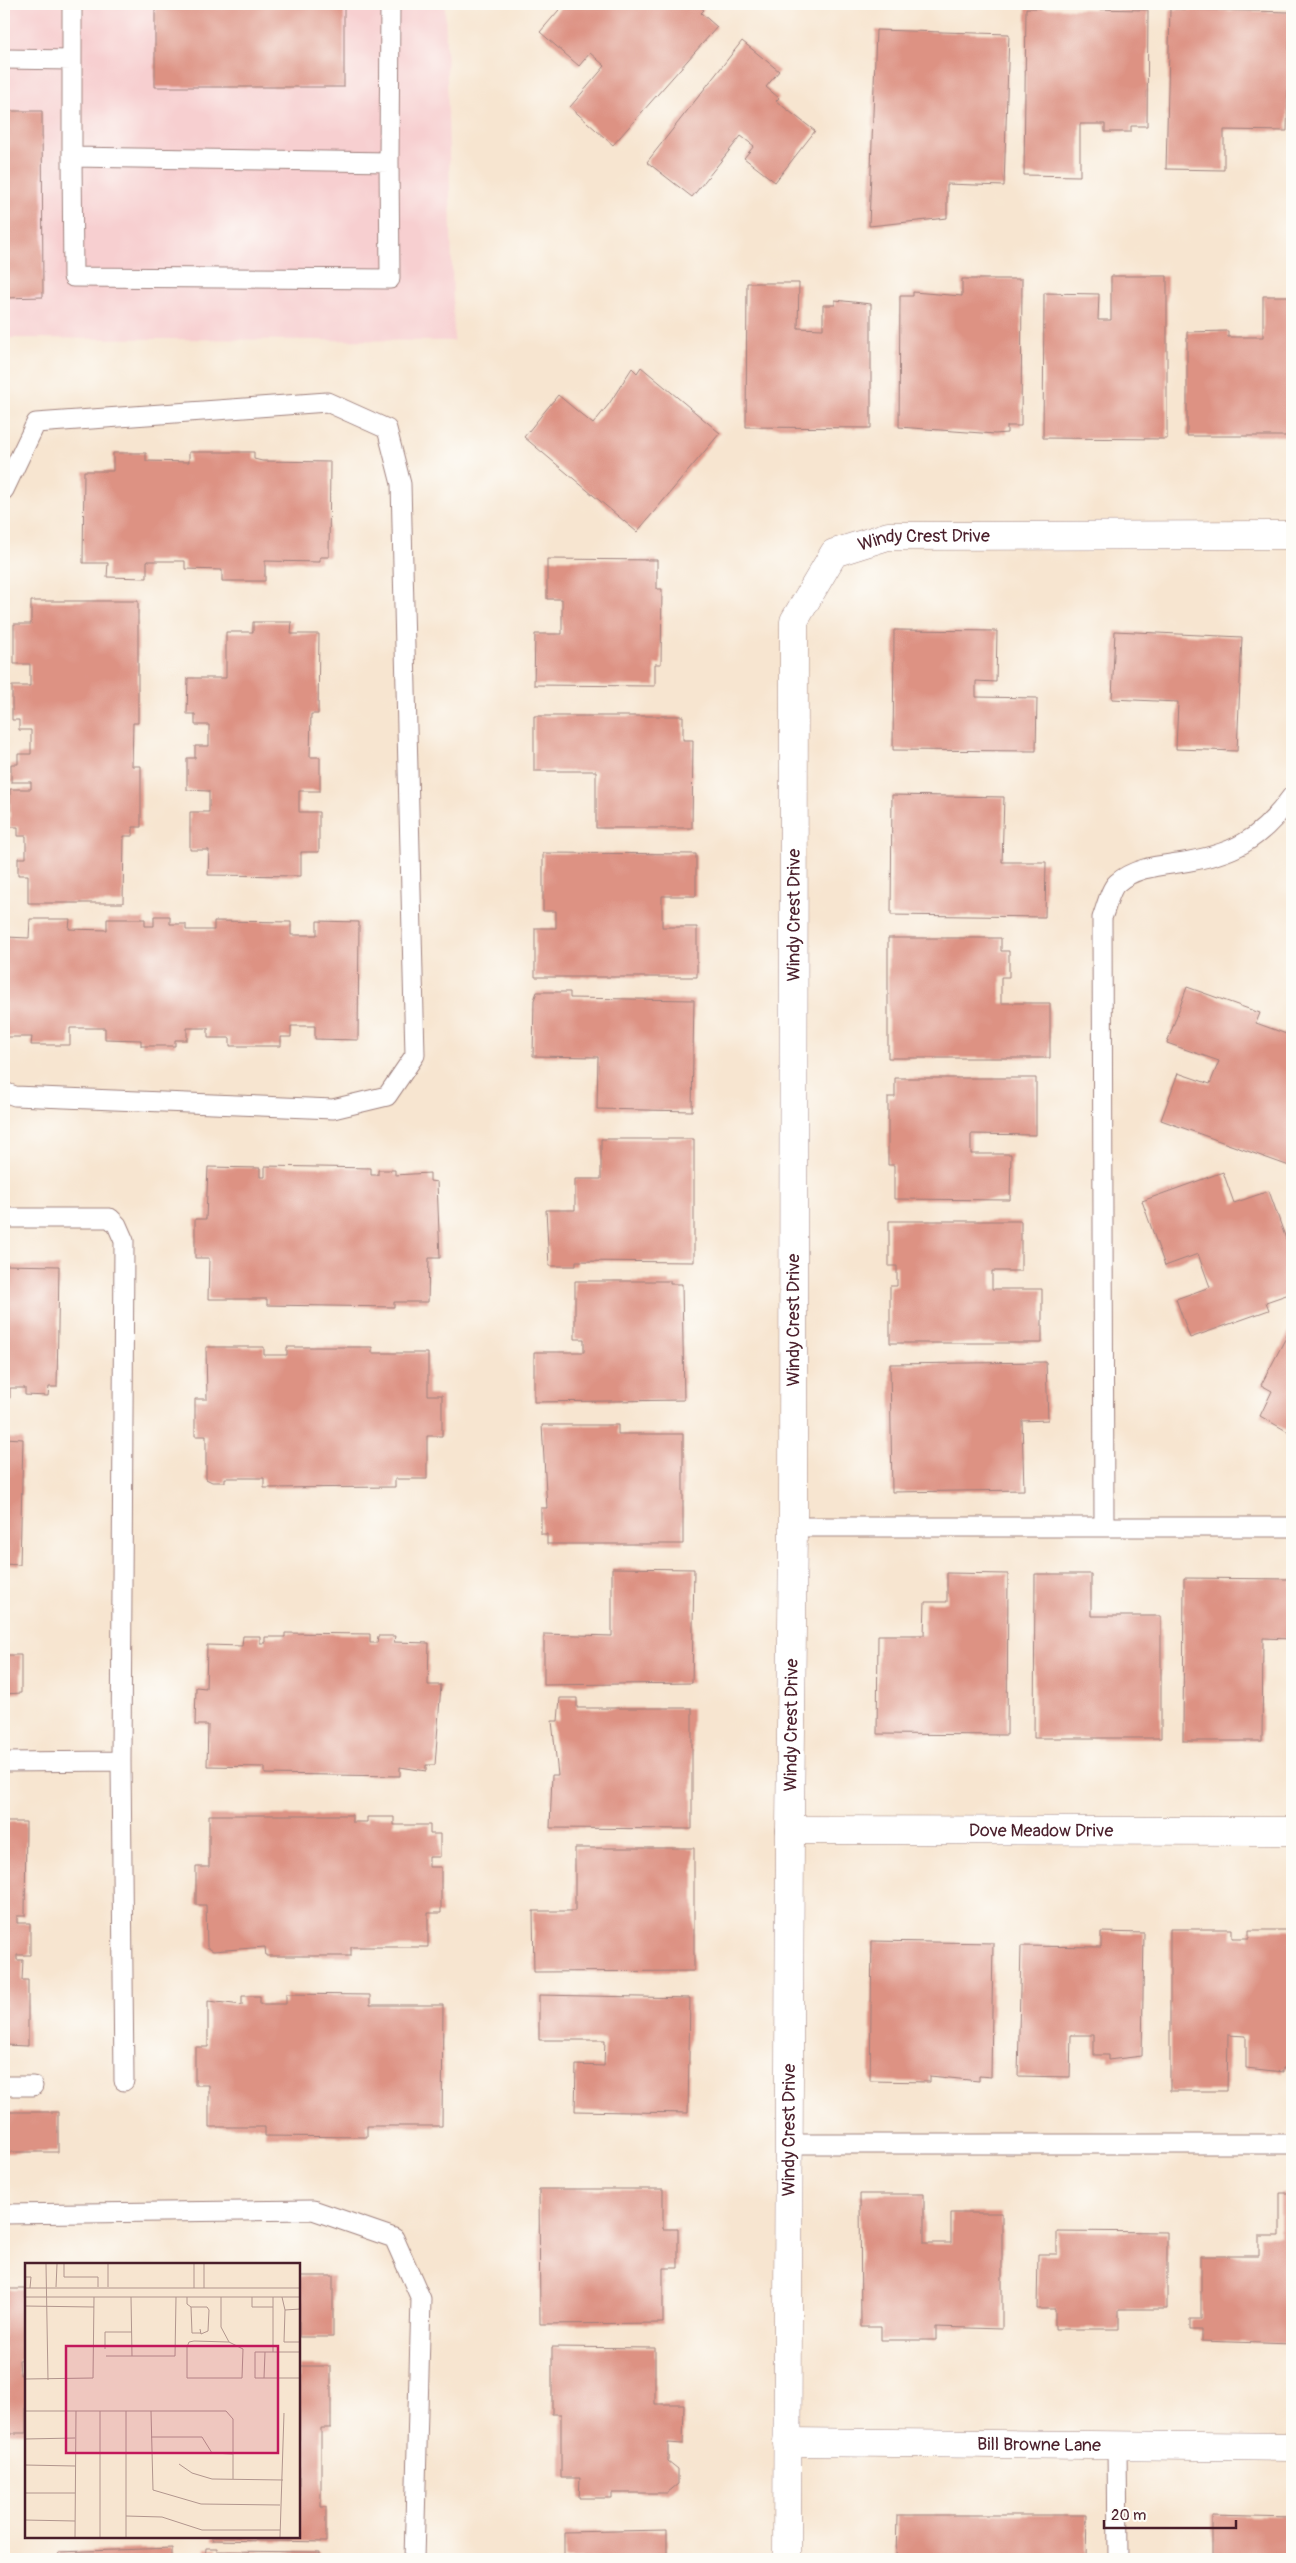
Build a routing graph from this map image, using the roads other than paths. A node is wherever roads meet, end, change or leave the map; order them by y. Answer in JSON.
{"nodes":[{"id":1,"x":72,"y":4,"type":"edge"},
{"id":2,"x":390,"y":4,"type":"edge"},
{"id":3,"x":4,"y":59,"type":"edge"},
{"id":4,"x":72,"y":60,"type":"junction"},
{"id":5,"x":72,"y":157,"type":"junction"},
{"id":6,"x":389,"y":162,"type":"junction"},
{"id":7,"x":4,"y":490,"type":"edge"},
{"id":8,"x":1292,"y":535,"type":"edge"},
{"id":9,"x":1292,"y":796,"type":"edge"},
{"id":10,"x":4,"y":1092,"type":"edge"},
{"id":11,"x":4,"y":1218,"type":"edge"},
{"id":12,"x":793,"y":1526,"type":"junction"},
{"id":13,"x":1104,"y":1526,"type":"junction"},
{"id":14,"x":1292,"y":1526,"type":"edge"},
{"id":15,"x":122,"y":1761,"type":"junction"},
{"id":16,"x":4,"y":1762,"type":"edge"},
{"id":17,"x":790,"y":1830,"type":"junction"},
{"id":18,"x":1292,"y":1830,"type":"edge"},
{"id":19,"x":124,"y":2081,"type":"dead end"},
{"id":20,"x":4,"y":2086,"type":"edge"},
{"id":21,"x":33,"y":2086,"type":"dead end"},
{"id":22,"x":788,"y":2144,"type":"junction"},
{"id":23,"x":1292,"y":2144,"type":"edge"},
{"id":24,"x":4,"y":2214,"type":"edge"},
{"id":25,"x":787,"y":2442,"type":"junction"},
{"id":26,"x":1117,"y":2446,"type":"junction"},
{"id":27,"x":1292,"y":2447,"type":"edge"},
{"id":28,"x":414,"y":2559,"type":"edge"},
{"id":29,"x":787,"y":2559,"type":"edge"},
{"id":30,"x":1118,"y":2559,"type":"edge"}],
"edges":[{"from":1,"to":4,"type":"lane"},
{"from":2,"to":6,"type":"lane"},
{"from":3,"to":4,"type":"lane"},
{"from":4,"to":5,"type":"lane"},
{"from":5,"to":6,"type":"lane"},
{"from":5,"to":6,"type":"lane"},
{"from":7,"to":10,"type":"lane"},
{"from":8,"to":12,"type":"street","name":"Windy Crest Drive"},
{"from":9,"to":13,"type":"lane"},
{"from":11,"to":15,"type":"lane"},
{"from":12,"to":13,"type":"lane"},
{"from":12,"to":17,"type":"street","name":"Windy Crest Drive"},
{"from":13,"to":14,"type":"lane"},
{"from":15,"to":16,"type":"lane"},
{"from":15,"to":19,"type":"lane"},
{"from":17,"to":18,"type":"street","name":"Dove Meadow Drive"},
{"from":17,"to":22,"type":"street","name":"Windy Crest Drive"},
{"from":20,"to":21,"type":"lane"},
{"from":22,"to":23,"type":"lane"},
{"from":22,"to":25,"type":"street","name":"Windy Crest Drive"},
{"from":24,"to":28,"type":"lane"},
{"from":25,"to":26,"type":"street","name":"Bill Browne Lane"},
{"from":25,"to":29,"type":"street","name":"Windy Crest Drive"},
{"from":26,"to":27,"type":"street","name":"Bill Browne Lane"},
{"from":26,"to":30,"type":"lane"}]}
